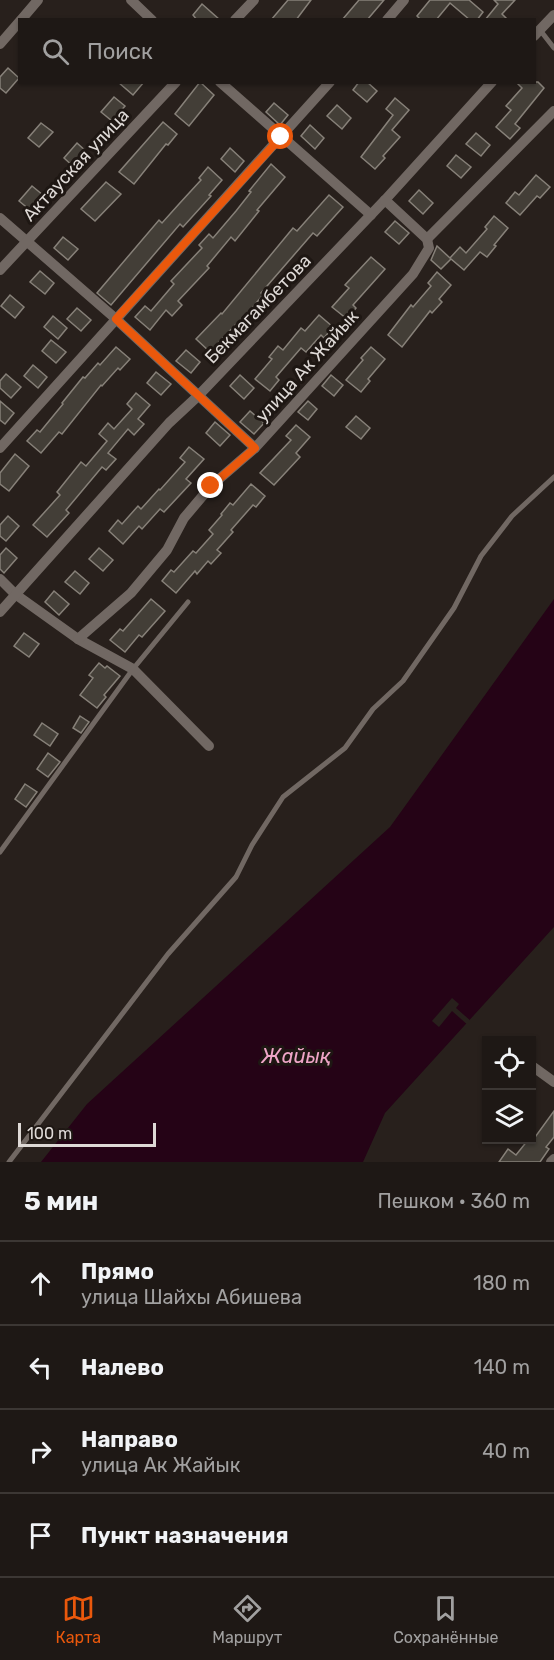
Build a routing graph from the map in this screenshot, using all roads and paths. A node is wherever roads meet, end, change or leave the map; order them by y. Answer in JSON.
{"nodes":[{"id":1,"x":38,"y":0,"type":"edge"},
{"id":2,"x":131,"y":0,"type":"edge"},
{"id":3,"x":254,"y":0,"type":"edge"},
{"id":4,"x":404,"y":0,"type":"edge"},
{"id":5,"x":554,"y":15,"type":"edge"},
{"id":6,"x":22,"y":18,"type":"edge"},
{"id":7,"x":150,"y":18,"type":"edge"},
{"id":8,"x":237,"y":18,"type":"edge"},
{"id":9,"x":389,"y":18,"type":"edge"},
{"id":10,"x":18,"y":22,"type":"edge"},
{"id":11,"x":537,"y":33,"type":"edge"},
{"id":12,"x":0,"y":44,"type":"edge"},
{"id":13,"x":554,"y":48,"type":"edge"},
{"id":14,"x":174,"y":84,"type":"edge"},
{"id":15,"x":222,"y":84,"type":"edge"},
{"id":16,"x":328,"y":84,"type":"edge"},
{"id":17,"x":490,"y":84,"type":"edge"},
{"id":18,"x":554,"y":111,"type":"edge"},
{"id":19,"x":281,"y":137,"type":"junction"},
{"id":20,"x":385,"y":200,"type":"junction"},
{"id":21,"x":371,"y":215,"type":"junction"},
{"id":22,"x":0,"y":218,"type":"edge"},
{"id":23,"x":427,"y":239,"type":"junction"},
{"id":24,"x":25,"y":242,"type":"junction"},
{"id":25,"x":0,"y":270,"type":"edge"},
{"id":26,"x":116,"y":319,"type":"junction"},
{"id":27,"x":198,"y":396,"type":"junction"},
{"id":28,"x":0,"y":448,"type":"edge"},
{"id":29,"x":255,"y":448,"type":"junction"},
{"id":30,"x":554,"y":477,"type":"edge"},
{"id":31,"x":0,"y":579,"type":"edge"},
{"id":32,"x":15,"y":594,"type":"junction"},
{"id":33,"x":188,"y":602,"type":"dead end"},
{"id":34,"x":0,"y":612,"type":"edge"},
{"id":35,"x":78,"y":639,"type":"junction"},
{"id":36,"x":133,"y":669,"type":"junction"},
{"id":37,"x":209,"y":746,"type":"dead end"},
{"id":38,"x":0,"y":852,"type":"edge"},
{"id":39,"x":536,"y":1070,"type":"edge"},
{"id":40,"x":554,"y":1083,"type":"edge"},
{"id":41,"x":9,"y":1162,"type":"edge"}],
"edges":[{"from":1,"to":6,"type":"street"},
{"from":2,"to":7,"type":"street"},
{"from":3,"to":8,"type":"street"},
{"from":4,"to":9,"type":"street"},
{"from":5,"to":11,"type":"street"},
{"from":10,"to":12,"type":"street"},
{"from":11,"to":13,"type":"lane"},
{"from":14,"to":24,"type":"street","name":"Актауская улица"},
{"from":15,"to":19,"type":"street"},
{"from":16,"to":19,"type":"street"},
{"from":17,"to":20,"type":"street","name":"Бекмагамбетова"},
{"from":18,"to":23,"type":"street","name":"улица Ак Жайык"},
{"from":19,"to":21,"type":"street"},
{"from":19,"to":26,"type":"street"},
{"from":20,"to":21,"type":"street","name":"Бекмагамбетова"},
{"from":20,"to":23,"type":"street"},
{"from":21,"to":27,"type":"street","name":"Бекмагамбетова"},
{"from":22,"to":24,"type":"street"},
{"from":23,"to":29,"type":"street","name":"улица Ак Жайык"},
{"from":24,"to":25,"type":"street","name":"Актауская улица"},
{"from":24,"to":26,"type":"street"},
{"from":26,"to":27,"type":"street"},
{"from":26,"to":28,"type":"street"},
{"from":27,"to":29,"type":"street"},
{"from":27,"to":32,"type":"street","name":"Бекмагамбетова"},
{"from":29,"to":35,"type":"street","name":"улица Ак Жайык"},
{"from":30,"to":41,"type":"lane"},
{"from":31,"to":32,"type":"street"},
{"from":32,"to":34,"type":"street","name":"Бекмагамбетова"},
{"from":32,"to":35,"type":"street"},
{"from":33,"to":36,"type":"lane"},
{"from":35,"to":36,"type":"street"},
{"from":36,"to":37,"type":"street"},
{"from":36,"to":38,"type":"lane"},
{"from":39,"to":40,"type":"street"}]}
